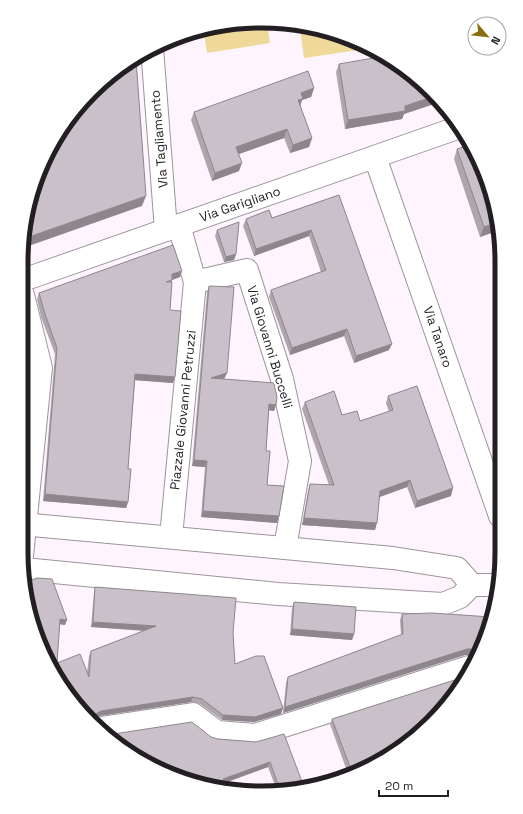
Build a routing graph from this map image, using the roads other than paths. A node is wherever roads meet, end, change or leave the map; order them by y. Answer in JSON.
{"nodes":[{"id":1,"x":153,"y":55,"type":"edge"},
{"id":2,"x":454,"y":129,"type":"edge"},
{"id":3,"x":375,"y":157,"type":"junction"},
{"id":4,"x":173,"y":227,"type":"junction"},
{"id":5,"x":28,"y":278,"type":"edge"},
{"id":6,"x":196,"y":282,"type":"junction"},
{"id":7,"x":28,"y":315,"type":"edge"},
{"id":8,"x":28,"y":481,"type":"edge"},
{"id":9,"x":495,"y":502,"type":"edge"},
{"id":10,"x":28,"y":524,"type":"edge"},
{"id":11,"x":171,"y":537,"type":"junction"},
{"id":12,"x":285,"y":548,"type":"junction"},
{"id":13,"x":28,"y":569,"type":"edge"},
{"id":14,"x":472,"y":585,"type":"junction"},
{"id":15,"x":493,"y":585,"type":"edge"},
{"id":16,"x":463,"y":670,"type":"edge"},
{"id":17,"x":107,"y":727,"type":"edge"}],
"edges":[{"from":1,"to":4,"type":"street","name":"Via Tagliamento"},
{"from":2,"to":3,"type":"street","name":"Via Garigliano"},
{"from":3,"to":4,"type":"street","name":"Via Garigliano"},
{"from":3,"to":9,"type":"street","name":"Via Tanaro"},
{"from":4,"to":5,"type":"street","name":"Via Garigliano"},
{"from":4,"to":6,"type":"street","name":"Via Tagliamento"},
{"from":6,"to":11,"type":"street","name":"Piazzale Giovanni Petruzzi"},
{"from":6,"to":12,"type":"street","name":"Via Giovanni Buccelli"},
{"from":7,"to":8,"type":"street"},
{"from":10,"to":11,"type":"street"},
{"from":11,"to":12,"type":"street"},
{"from":12,"to":14,"type":"street"},
{"from":13,"to":14,"type":"street"},
{"from":14,"to":15,"type":"street"},
{"from":16,"to":17,"type":"street"}]}
